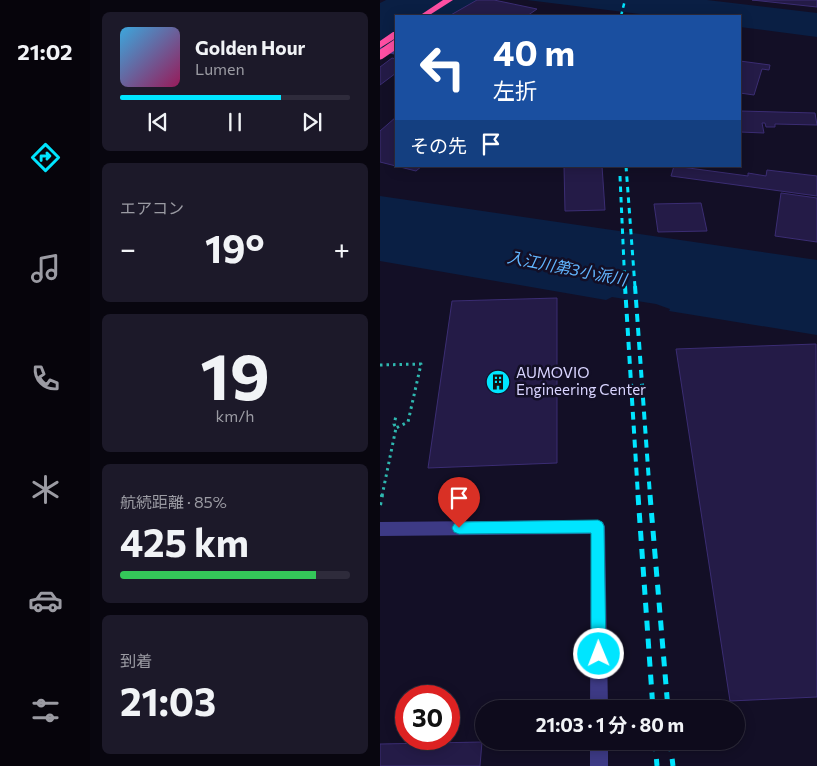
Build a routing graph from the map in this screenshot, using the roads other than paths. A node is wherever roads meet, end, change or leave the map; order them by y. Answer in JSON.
{"nodes":[{"id":1,"x":453,"y":2,"type":"edge"},
{"id":2,"x":426,"y":15,"type":"edge"},
{"id":3,"x":439,"y":15,"type":"edge"},
{"id":4,"x":395,"y":35,"type":"edge"},
{"id":5,"x":380,"y":44,"type":"edge"},
{"id":6,"x":395,"y":45,"type":"edge"},
{"id":7,"x":380,"y":49,"type":"edge"},
{"id":8,"x":395,"y":53,"type":"edge"},
{"id":9,"x":380,"y":55,"type":"edge"},
{"id":10,"x":380,"y":529,"type":"edge"},
{"id":11,"x":599,"y":700,"type":"edge"},
{"id":12,"x":599,"y":750,"type":"edge"},
{"id":13,"x":600,"y":766,"type":"edge"}],
"edges":[{"from":1,"to":2,"type":"highway"},
{"from":1,"to":3,"type":"highway"},
{"from":4,"to":5,"type":"highway"},
{"from":6,"to":9,"type":"highway","bridge":true},
{"from":7,"to":8,"type":"street"},
{"from":10,"to":11,"type":"street"},
{"from":12,"to":13,"type":"street"}]}
